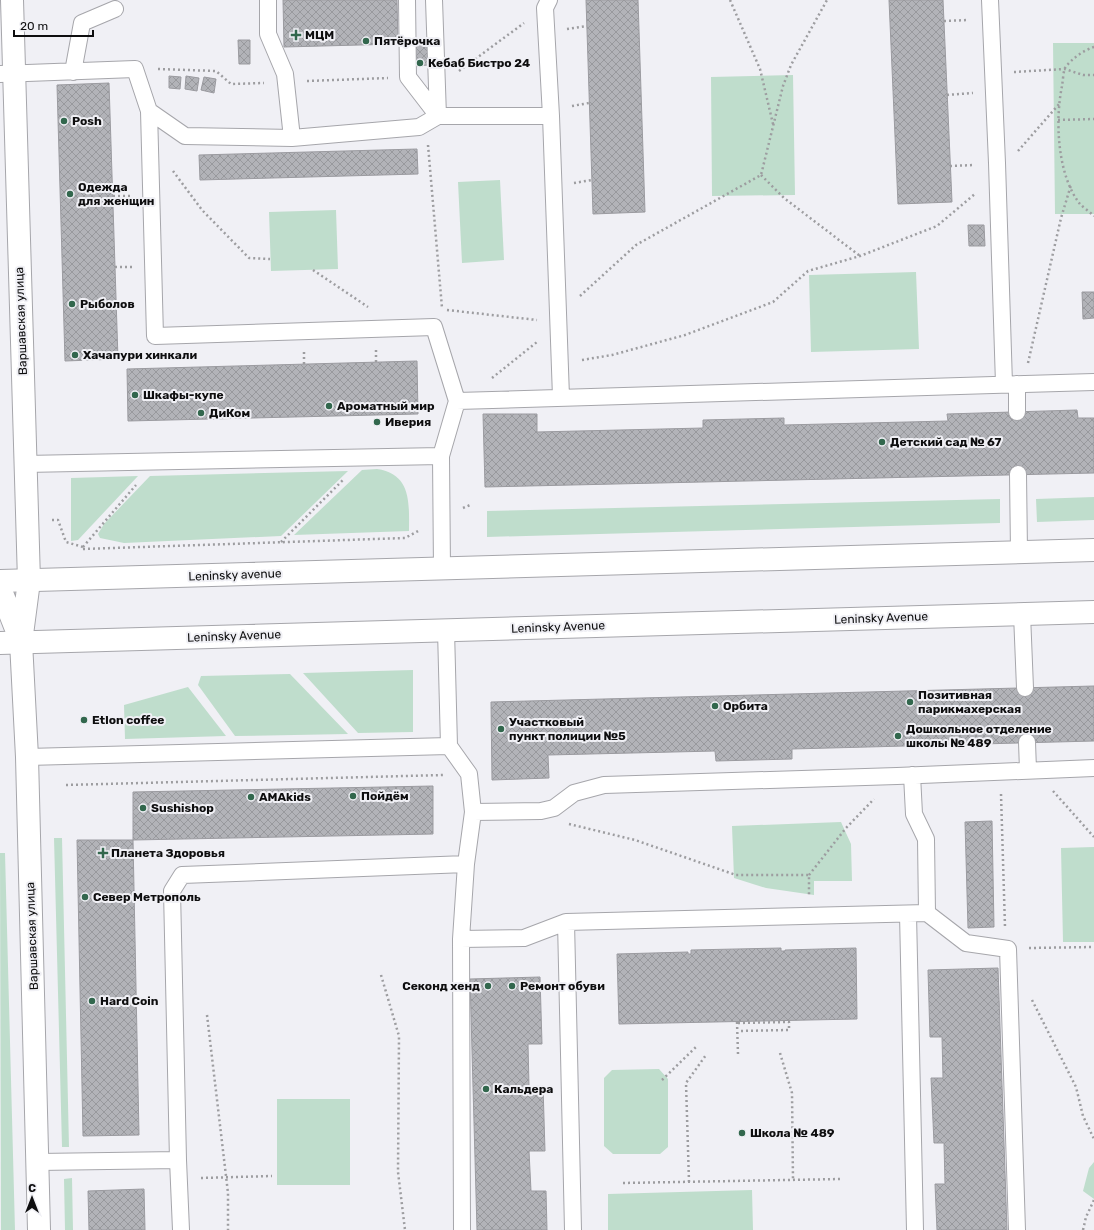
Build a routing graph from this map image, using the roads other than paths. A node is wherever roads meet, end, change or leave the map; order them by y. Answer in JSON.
{"nodes":[{"id":1,"x":12,"y":0,"type":"edge"},
{"id":2,"x":268,"y":0,"type":"edge"},
{"id":3,"x":407,"y":0,"type":"edge"},
{"id":4,"x":434,"y":0,"type":"edge"},
{"id":5,"x":990,"y":0,"type":"edge"},
{"id":6,"x":547,"y":4,"type":"edge"},
{"id":7,"x":115,"y":9,"type":"dead end"},
{"id":8,"x":73,"y":72,"type":"junction"},
{"id":9,"x":7,"y":74,"type":"edge"},
{"id":10,"x":149,"y":111,"type":"junction"},
{"id":11,"x":438,"y":116,"type":"junction"},
{"id":12,"x":551,"y":116,"type":"junction"},
{"id":13,"x":292,"y":138,"type":"junction"},
{"id":14,"x":1094,"y":382,"type":"edge"},
{"id":15,"x":1011,"y":384,"type":"junction"},
{"id":16,"x":561,"y":397,"type":"junction"},
{"id":17,"x":457,"y":401,"type":"junction"},
{"id":18,"x":1017,"y":412,"type":"dead end"},
{"id":19,"x":441,"y":456,"type":"junction"},
{"id":20,"x":25,"y":464,"type":"junction"},
{"id":21,"x":1018,"y":474,"type":"dead end"},
{"id":22,"x":1094,"y":550,"type":"edge"},
{"id":23,"x":1019,"y":552,"type":"junction"},
{"id":24,"x":442,"y":569,"type":"junction"},
{"id":25,"x":0,"y":581,"type":"edge"},
{"id":26,"x":29,"y":581,"type":"junction"},
{"id":27,"x":0,"y":588,"type":"edge"},
{"id":28,"x":1094,"y":612,"type":"edge"},
{"id":29,"x":1022,"y":614,"type":"junction"},
{"id":30,"x":446,"y":630,"type":"junction"},
{"id":31,"x":11,"y":643,"type":"edge"},
{"id":32,"x":1025,"y":688,"type":"dead end"},
{"id":33,"x":1027,"y":742,"type":"dead end"},
{"id":34,"x":449,"y":746,"type":"junction"},
{"id":35,"x":27,"y":757,"type":"junction"},
{"id":36,"x":1094,"y":768,"type":"edge"},
{"id":37,"x":1028,"y":770,"type":"junction"},
{"id":38,"x":905,"y":775,"type":"junction"},
{"id":39,"x":473,"y":812,"type":"junction"},
{"id":40,"x":466,"y":864,"type":"junction"},
{"id":41,"x":927,"y":913,"type":"junction"},
{"id":42,"x":908,"y":914,"type":"junction"},
{"id":43,"x":566,"y":922,"type":"junction"},
{"id":44,"x":461,"y":939,"type":"junction"},
{"id":45,"x":178,"y":1160,"type":"junction"},
{"id":46,"x":38,"y":1162,"type":"junction"},
{"id":47,"x":40,"y":1230,"type":"edge"},
{"id":48,"x":181,"y":1230,"type":"edge"},
{"id":49,"x":462,"y":1230,"type":"edge"},
{"id":50,"x":573,"y":1230,"type":"edge"},
{"id":51,"x":915,"y":1230,"type":"edge"},
{"id":52,"x":1017,"y":1230,"type":"edge"}],
"edges":[{"from":1,"to":9,"type":"main road","name":"Варшавская улица"},
{"from":2,"to":13,"type":"lane"},
{"from":3,"to":11,"type":"lane"},
{"from":4,"to":11,"type":"lane"},
{"from":5,"to":15,"type":"lane"},
{"from":6,"to":12,"type":"lane"},
{"from":7,"to":8,"type":"lane"},
{"from":8,"to":9,"type":"lane"},
{"from":8,"to":10,"type":"lane"},
{"from":9,"to":20,"type":"main road","name":"Варшавская улица"},
{"from":10,"to":13,"type":"lane"},
{"from":10,"to":17,"type":"lane"},
{"from":11,"to":12,"type":"lane"},
{"from":11,"to":13,"type":"lane"},
{"from":12,"to":16,"type":"lane"},
{"from":14,"to":15,"type":"lane"},
{"from":15,"to":16,"type":"lane"},
{"from":15,"to":18,"type":"lane"},
{"from":16,"to":17,"type":"lane"},
{"from":17,"to":19,"type":"lane"},
{"from":19,"to":20,"type":"lane"},
{"from":19,"to":24,"type":"lane"},
{"from":20,"to":26,"type":"main road","name":"Варшавская улица"},
{"from":21,"to":23,"type":"lane"},
{"from":22,"to":23,"type":"main road"},
{"from":23,"to":24,"type":"main road","name":"Leninsky avenue"},
{"from":24,"to":26,"type":"main road","name":"Leninsky avenue"},
{"from":25,"to":26,"type":"main road","name":"Leninsky avenue"},
{"from":26,"to":31,"type":"main road","name":"Варшавская улица"},
{"from":27,"to":31,"type":"main road","name":"Варшавская улица"},
{"from":28,"to":29,"type":"main road","name":"Leninsky Avenue"},
{"from":29,"to":30,"type":"main road","name":"Leninsky Avenue"},
{"from":29,"to":32,"type":"lane"},
{"from":30,"to":31,"type":"main road","name":"Leninsky Avenue"},
{"from":30,"to":34,"type":"lane"},
{"from":31,"to":35,"type":"main road","name":"Варшавская улица"},
{"from":33,"to":37,"type":"lane"},
{"from":34,"to":35,"type":"lane"},
{"from":34,"to":39,"type":"lane"},
{"from":35,"to":46,"type":"main road","name":"Варшавская улица"},
{"from":36,"to":37,"type":"lane"},
{"from":37,"to":38,"type":"lane"},
{"from":38,"to":39,"type":"lane"},
{"from":38,"to":41,"type":"lane"},
{"from":39,"to":40,"type":"lane"},
{"from":40,"to":44,"type":"lane"},
{"from":40,"to":45,"type":"lane"},
{"from":41,"to":42,"type":"lane"},
{"from":41,"to":52,"type":"lane"},
{"from":42,"to":43,"type":"lane"},
{"from":42,"to":51,"type":"lane"},
{"from":43,"to":44,"type":"lane"},
{"from":43,"to":50,"type":"lane"},
{"from":44,"to":49,"type":"lane"},
{"from":45,"to":46,"type":"lane"},
{"from":45,"to":48,"type":"lane"},
{"from":46,"to":47,"type":"main road","name":"Варшавская улица"}]}
